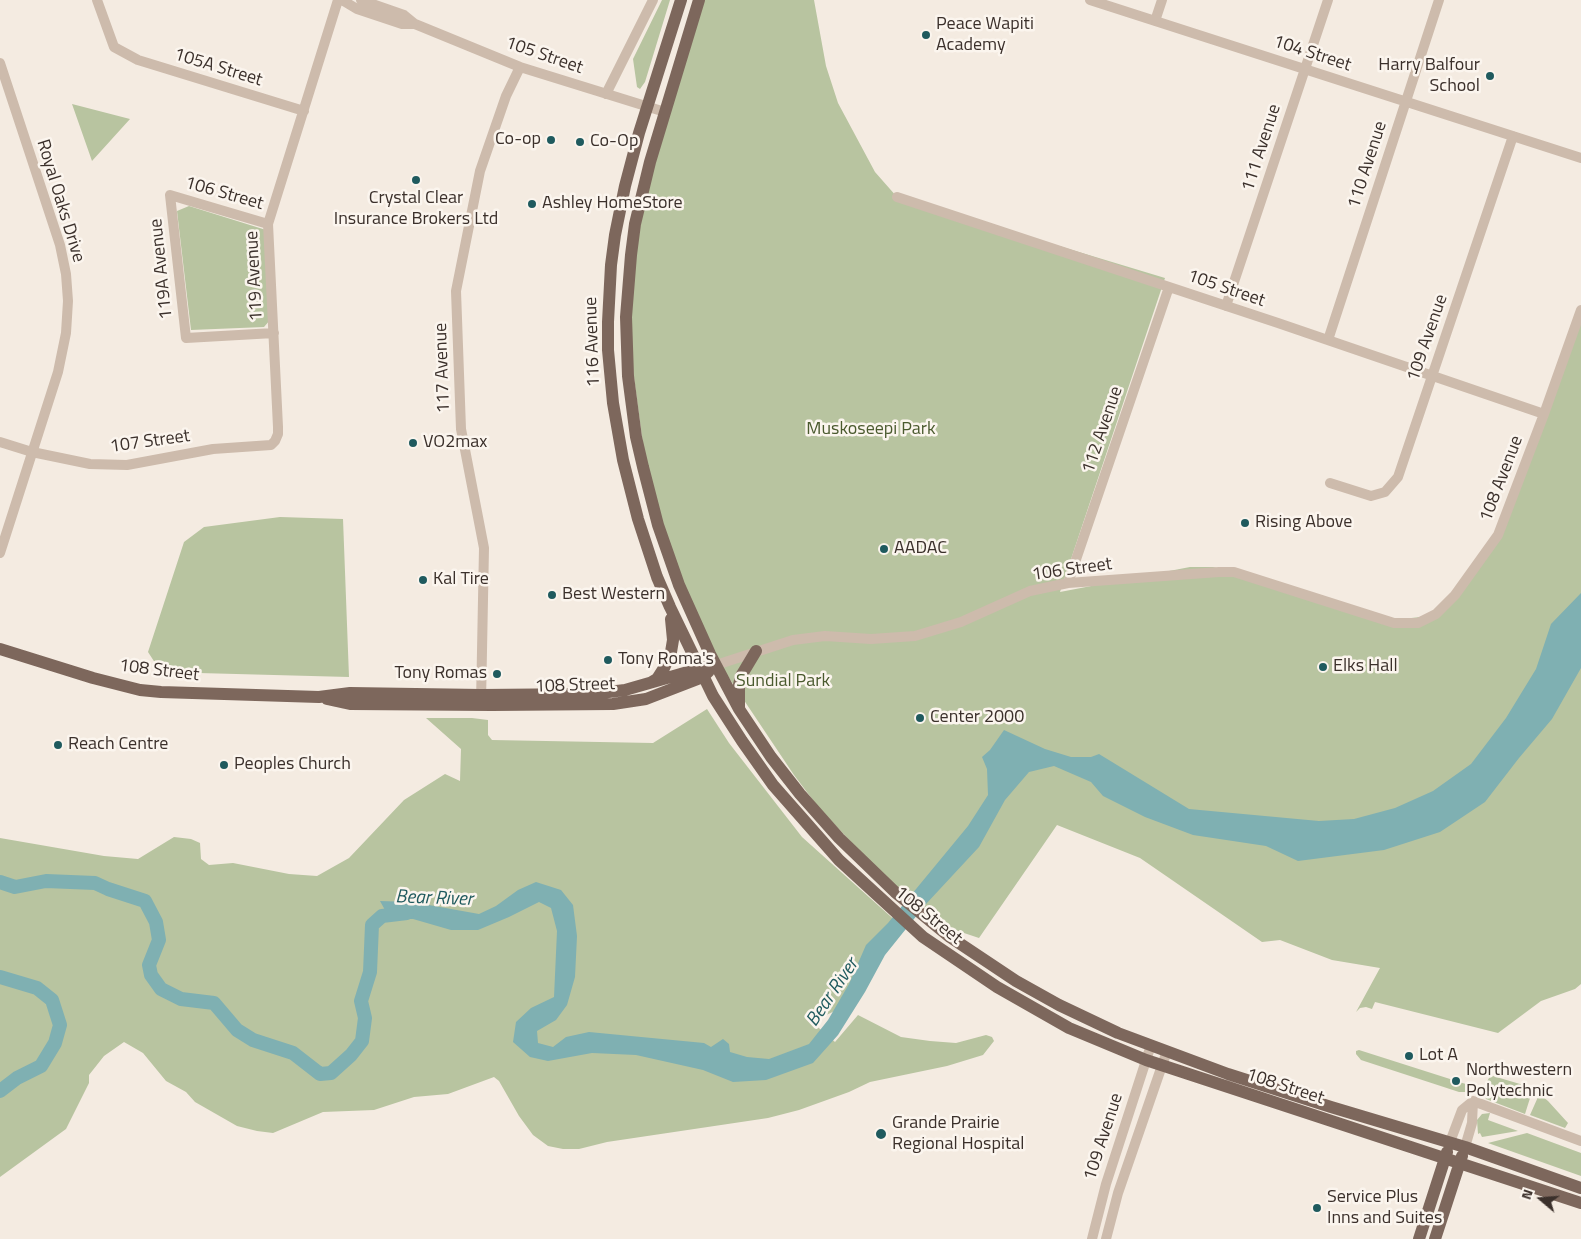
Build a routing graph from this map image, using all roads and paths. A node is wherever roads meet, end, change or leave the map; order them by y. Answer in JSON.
{"nodes":[{"id":1,"x":97,"y":0,"type":"edge"},
{"id":2,"x":340,"y":0,"type":"edge"},
{"id":3,"x":361,"y":0,"type":"edge"},
{"id":4,"x":653,"y":0,"type":"edge"},
{"id":5,"x":681,"y":0,"type":"edge"},
{"id":6,"x":699,"y":0,"type":"edge"},
{"id":7,"x":1090,"y":0,"type":"edge"},
{"id":8,"x":1162,"y":0,"type":"edge"},
{"id":9,"x":1328,"y":0,"type":"edge"},
{"id":10,"x":1439,"y":0,"type":"edge"},
{"id":11,"x":1155,"y":21,"type":"junction"},
{"id":12,"x":415,"y":24,"type":"junction"},
{"id":13,"x":0,"y":63,"type":"edge"},
{"id":14,"x":520,"y":67,"type":"junction"},
{"id":15,"x":1305,"y":69,"type":"junction"},
{"id":16,"x":606,"y":94,"type":"junction"},
{"id":17,"x":1406,"y":101,"type":"junction"},
{"id":18,"x":647,"y":107,"type":"junction"},
{"id":19,"x":304,"y":111,"type":"junction"},
{"id":20,"x":664,"y":112,"type":"junction"},
{"id":21,"x":1513,"y":136,"type":"junction"},
{"id":22,"x":1581,"y":158,"type":"edge"},
{"id":23,"x":170,"y":195,"type":"joint"},
{"id":24,"x":897,"y":197,"type":"dead end"},
{"id":25,"x":268,"y":224,"type":"junction"},
{"id":26,"x":1170,"y":287,"type":"junction"},
{"id":27,"x":1226,"y":306,"type":"junction"},
{"id":28,"x":1581,"y":310,"type":"edge"},
{"id":29,"x":274,"y":333,"type":"junction"},
{"id":30,"x":1328,"y":340,"type":"junction"},
{"id":31,"x":1433,"y":376,"type":"junction"},
{"id":32,"x":1544,"y":414,"type":"junction"},
{"id":33,"x":275,"y":441,"type":"joint"},
{"id":34,"x":0,"y":442,"type":"edge"},
{"id":35,"x":32,"y":452,"type":"junction"},
{"id":36,"x":1330,"y":483,"type":"dead end"},
{"id":37,"x":0,"y":553,"type":"edge"},
{"id":38,"x":1068,"y":583,"type":"junction"},
{"id":39,"x":670,"y":607,"type":"junction"},
{"id":40,"x":1407,"y":624,"type":"joint"},
{"id":41,"x":0,"y":649,"type":"edge"},
{"id":42,"x":756,"y":651,"type":"junction"},
{"id":43,"x":716,"y":666,"type":"junction"},
{"id":44,"x":701,"y":672,"type":"junction"},
{"id":45,"x":647,"y":685,"type":"junction"},
{"id":46,"x":481,"y":700,"type":"junction"},
{"id":47,"x":739,"y":710,"type":"junction"},
{"id":48,"x":1152,"y":1045,"type":"junction"},
{"id":49,"x":1167,"y":1051,"type":"junction"},
{"id":50,"x":1146,"y":1060,"type":"junction"},
{"id":51,"x":1162,"y":1065,"type":"junction"},
{"id":52,"x":1472,"y":1101,"type":"junction"},
{"id":53,"x":1450,"y":1142,"type":"junction"},
{"id":54,"x":1581,"y":1142,"type":"edge"},
{"id":55,"x":1465,"y":1147,"type":"junction"},
{"id":56,"x":1445,"y":1158,"type":"junction"},
{"id":57,"x":1460,"y":1162,"type":"junction"},
{"id":58,"x":1581,"y":1188,"type":"edge"},
{"id":59,"x":1581,"y":1202,"type":"edge"},
{"id":60,"x":1092,"y":1239,"type":"edge"},
{"id":61,"x":1106,"y":1239,"type":"edge"},
{"id":62,"x":1419,"y":1239,"type":"edge"},
{"id":63,"x":1435,"y":1239,"type":"edge"}],
"edges":[{"from":1,"to":19,"type":"street","name":"105A Street"},
{"from":2,"to":12,"type":"street","name":"105 Street"},
{"from":2,"to":19,"type":"street","name":"119 Avenue"},
{"from":3,"to":12,"type":"street","name":"105 Street"},
{"from":4,"to":16,"type":"street"},
{"from":5,"to":18,"type":"main road","name":"116 Avenue"},
{"from":6,"to":20,"type":"main road","name":"116 Avenue"},
{"from":7,"to":11,"type":"street","name":"104 Street"},
{"from":8,"to":11,"type":"street"},
{"from":9,"to":15,"type":"street","name":"111 Avenue"},
{"from":10,"to":17,"type":"street","name":"110 Avenue"},
{"from":11,"to":15,"type":"street","name":"104 Street"},
{"from":12,"to":14,"type":"street","name":"105 Street"},
{"from":13,"to":35,"type":"street","name":"Royal Oaks Drive"},
{"from":14,"to":16,"type":"street","name":"105 Street"},
{"from":14,"to":46,"type":"street","name":"117 Avenue"},
{"from":15,"to":17,"type":"street","name":"104 Street"},
{"from":15,"to":27,"type":"street","name":"111 Avenue"},
{"from":16,"to":18,"type":"street","name":"105 Street"},
{"from":17,"to":21,"type":"street","name":"104 Street"},
{"from":17,"to":30,"type":"street","name":"110 Avenue"},
{"from":18,"to":20,"type":"street","name":"105 Street"},
{"from":18,"to":39,"type":"main road","name":"116 Avenue"},
{"from":19,"to":25,"type":"street","name":"119 Avenue"},
{"from":20,"to":43,"type":"main road","name":"116 Avenue"},
{"from":21,"to":22,"type":"street","name":"104 Street"},
{"from":21,"to":31,"type":"street","name":"109 Avenue"},
{"from":23,"to":25,"type":"street","name":"106 Street"},
{"from":23,"to":29,"type":"street","name":"119A Avenue"},
{"from":24,"to":26,"type":"street","name":"105 Street"},
{"from":25,"to":29,"type":"street","name":"119 Avenue"},
{"from":26,"to":27,"type":"street","name":"105 Street"},
{"from":26,"to":38,"type":"street","name":"112 Avenue"},
{"from":27,"to":30,"type":"street","name":"105 Street"},
{"from":28,"to":32,"type":"street","name":"108 Avenue"},
{"from":29,"to":33,"type":"street","name":"119 Avenue"},
{"from":30,"to":31,"type":"street","name":"105 Street"},
{"from":31,"to":32,"type":"street","name":"105 Street"},
{"from":31,"to":36,"type":"street","name":"109 Avenue"},
{"from":32,"to":40,"type":"street","name":"108 Avenue"},
{"from":33,"to":35,"type":"street","name":"107 Street"},
{"from":34,"to":35,"type":"street","name":"107 Street"},
{"from":35,"to":37,"type":"street","name":"Royal Oaks Drive"},
{"from":38,"to":40,"type":"street","name":"106 Street"},
{"from":38,"to":42,"type":"street","name":"106 Street"},
{"from":39,"to":44,"type":"main road","name":"116 Avenue"},
{"from":39,"to":45,"type":"main road"},
{"from":41,"to":46,"type":"main road","name":"108 Street"},
{"from":42,"to":43,"type":"street","name":"106 Street"},
{"from":42,"to":47,"type":"main road"},
{"from":43,"to":44,"type":"main road"},
{"from":43,"to":47,"type":"main road","name":"108 Street"},
{"from":44,"to":45,"type":"main road","name":"108 Street"},
{"from":44,"to":46,"type":"main road","name":"108 Street"},
{"from":44,"to":50,"type":"main road","name":"108 Street"},
{"from":45,"to":46,"type":"main road","name":"108 Street"},
{"from":47,"to":48,"type":"main road","name":"108 Street"},
{"from":48,"to":49,"type":"main road","name":"108 Street"},
{"from":48,"to":50,"type":"street","name":"109 Avenue"},
{"from":49,"to":51,"type":"street","name":"109 Avenue"},
{"from":49,"to":53,"type":"main road","name":"108 Street"},
{"from":50,"to":51,"type":"main road","name":"108 Street"},
{"from":50,"to":60,"type":"street","name":"109 Avenue"},
{"from":51,"to":56,"type":"main road","name":"108 Street"},
{"from":51,"to":61,"type":"street","name":"109 Avenue"},
{"from":52,"to":53,"type":"street"},
{"from":52,"to":54,"type":"street"},
{"from":52,"to":55,"type":"street"},
{"from":53,"to":55,"type":"main road","name":"108 Street"},
{"from":53,"to":56,"type":"main road"},
{"from":55,"to":57,"type":"main road"},
{"from":55,"to":58,"type":"main road","name":"108 Street"},
{"from":56,"to":57,"type":"main road","name":"108 Street"},
{"from":56,"to":62,"type":"main road"},
{"from":57,"to":59,"type":"main road","name":"108 Street"},
{"from":57,"to":63,"type":"main road"}]}
